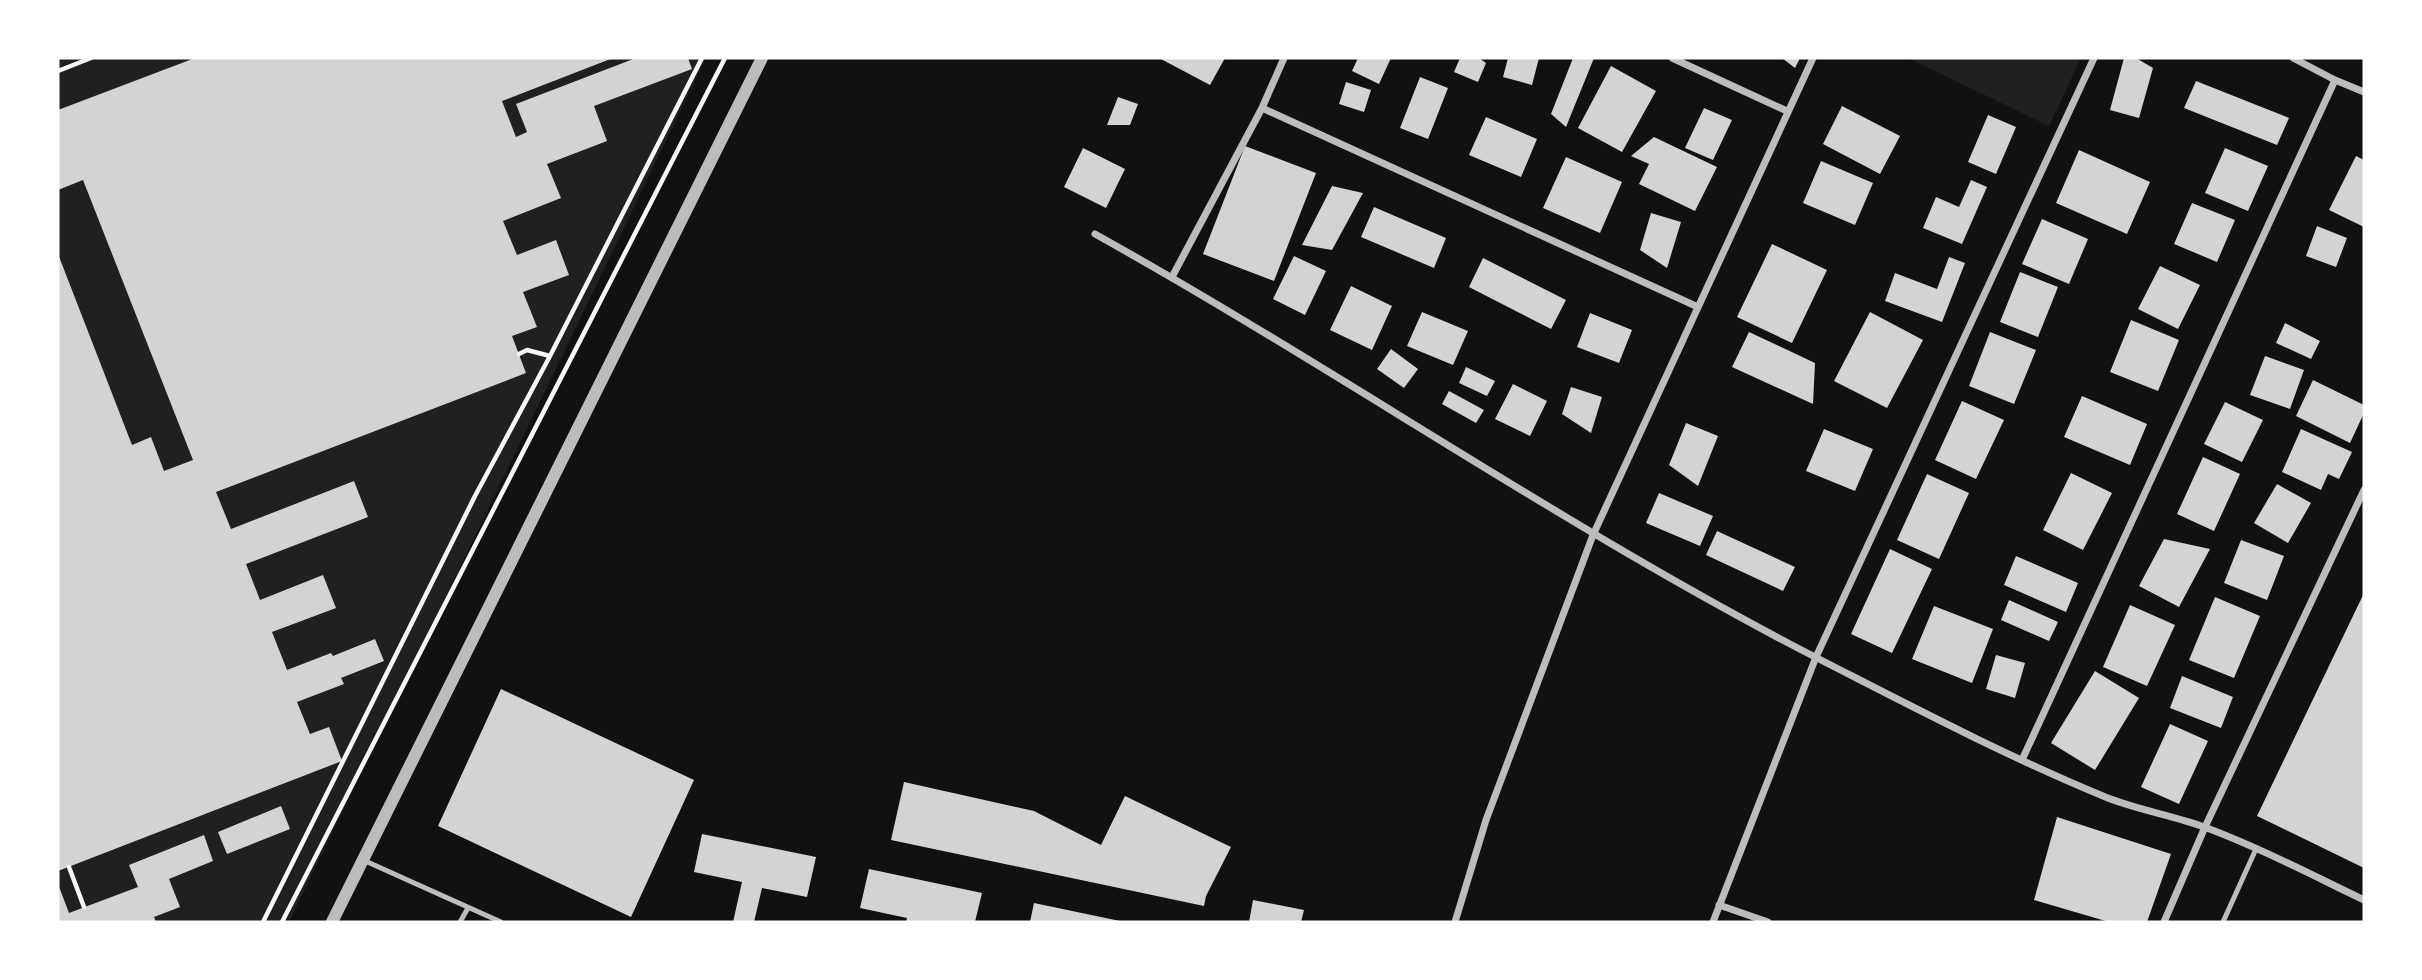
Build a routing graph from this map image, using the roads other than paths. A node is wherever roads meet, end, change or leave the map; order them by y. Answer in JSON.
{"nodes":[{"id":1,"x":762,"y":58,"type":"edge"},
{"id":2,"x":1284,"y":58,"type":"edge"},
{"id":3,"x":1672,"y":58,"type":"edge"},
{"id":4,"x":1812,"y":58,"type":"edge"},
{"id":5,"x":2094,"y":58,"type":"edge"},
{"id":6,"x":2293,"y":58,"type":"edge"},
{"id":7,"x":2335,"y":80,"type":"junction"},
{"id":8,"x":2364,"y":92,"type":"edge"},
{"id":9,"x":1262,"y":108,"type":"junction"},
{"id":10,"x":1787,"y":111,"type":"junction"},
{"id":11,"x":1095,"y":234,"type":"dead end"},
{"id":12,"x":1172,"y":277,"type":"junction"},
{"id":13,"x":1698,"y":307,"type":"junction"},
{"id":14,"x":2364,"y":490,"type":"edge"},
{"id":15,"x":1593,"y":535,"type":"junction"},
{"id":16,"x":1816,"y":657,"type":"junction"},
{"id":17,"x":2022,"y":760,"type":"junction"},
{"id":18,"x":2205,"y":827,"type":"junction"},
{"id":19,"x":2256,"y":849,"type":"junction"},
{"id":20,"x":363,"y":860,"type":"junction"},
{"id":21,"x":2364,"y":900,"type":"edge"},
{"id":22,"x":1719,"y":905,"type":"junction"},
{"id":23,"x":468,"y":908,"type":"junction"},
{"id":24,"x":332,"y":922,"type":"edge"},
{"id":25,"x":460,"y":922,"type":"edge"},
{"id":26,"x":501,"y":922,"type":"edge"},
{"id":27,"x":1455,"y":922,"type":"edge"},
{"id":28,"x":1713,"y":922,"type":"edge"},
{"id":29,"x":1768,"y":922,"type":"edge"},
{"id":30,"x":2164,"y":922,"type":"edge"},
{"id":31,"x":2223,"y":922,"type":"edge"}],
"edges":[{"from":1,"to":20,"type":"street"},
{"from":2,"to":9,"type":"street"},
{"from":3,"to":10,"type":"street"},
{"from":4,"to":10,"type":"street"},
{"from":5,"to":16,"type":"street"},
{"from":6,"to":7,"type":"street"},
{"from":7,"to":8,"type":"street"},
{"from":7,"to":17,"type":"street"},
{"from":9,"to":12,"type":"street"},
{"from":9,"to":13,"type":"street"},
{"from":10,"to":13,"type":"street"},
{"from":11,"to":12,"type":"street"},
{"from":12,"to":15,"type":"street"},
{"from":13,"to":15,"type":"street"},
{"from":14,"to":18,"type":"street"},
{"from":15,"to":16,"type":"street"},
{"from":15,"to":27,"type":"street"},
{"from":16,"to":17,"type":"street"},
{"from":16,"to":22,"type":"street"},
{"from":17,"to":18,"type":"street"},
{"from":18,"to":19,"type":"street"},
{"from":18,"to":30,"type":"street"},
{"from":19,"to":21,"type":"street"},
{"from":19,"to":31,"type":"lane"},
{"from":20,"to":23,"type":"lane"},
{"from":20,"to":24,"type":"street"},
{"from":22,"to":28,"type":"street"},
{"from":22,"to":29,"type":"street"},
{"from":23,"to":25,"type":"lane"},
{"from":23,"to":26,"type":"lane"}]}
